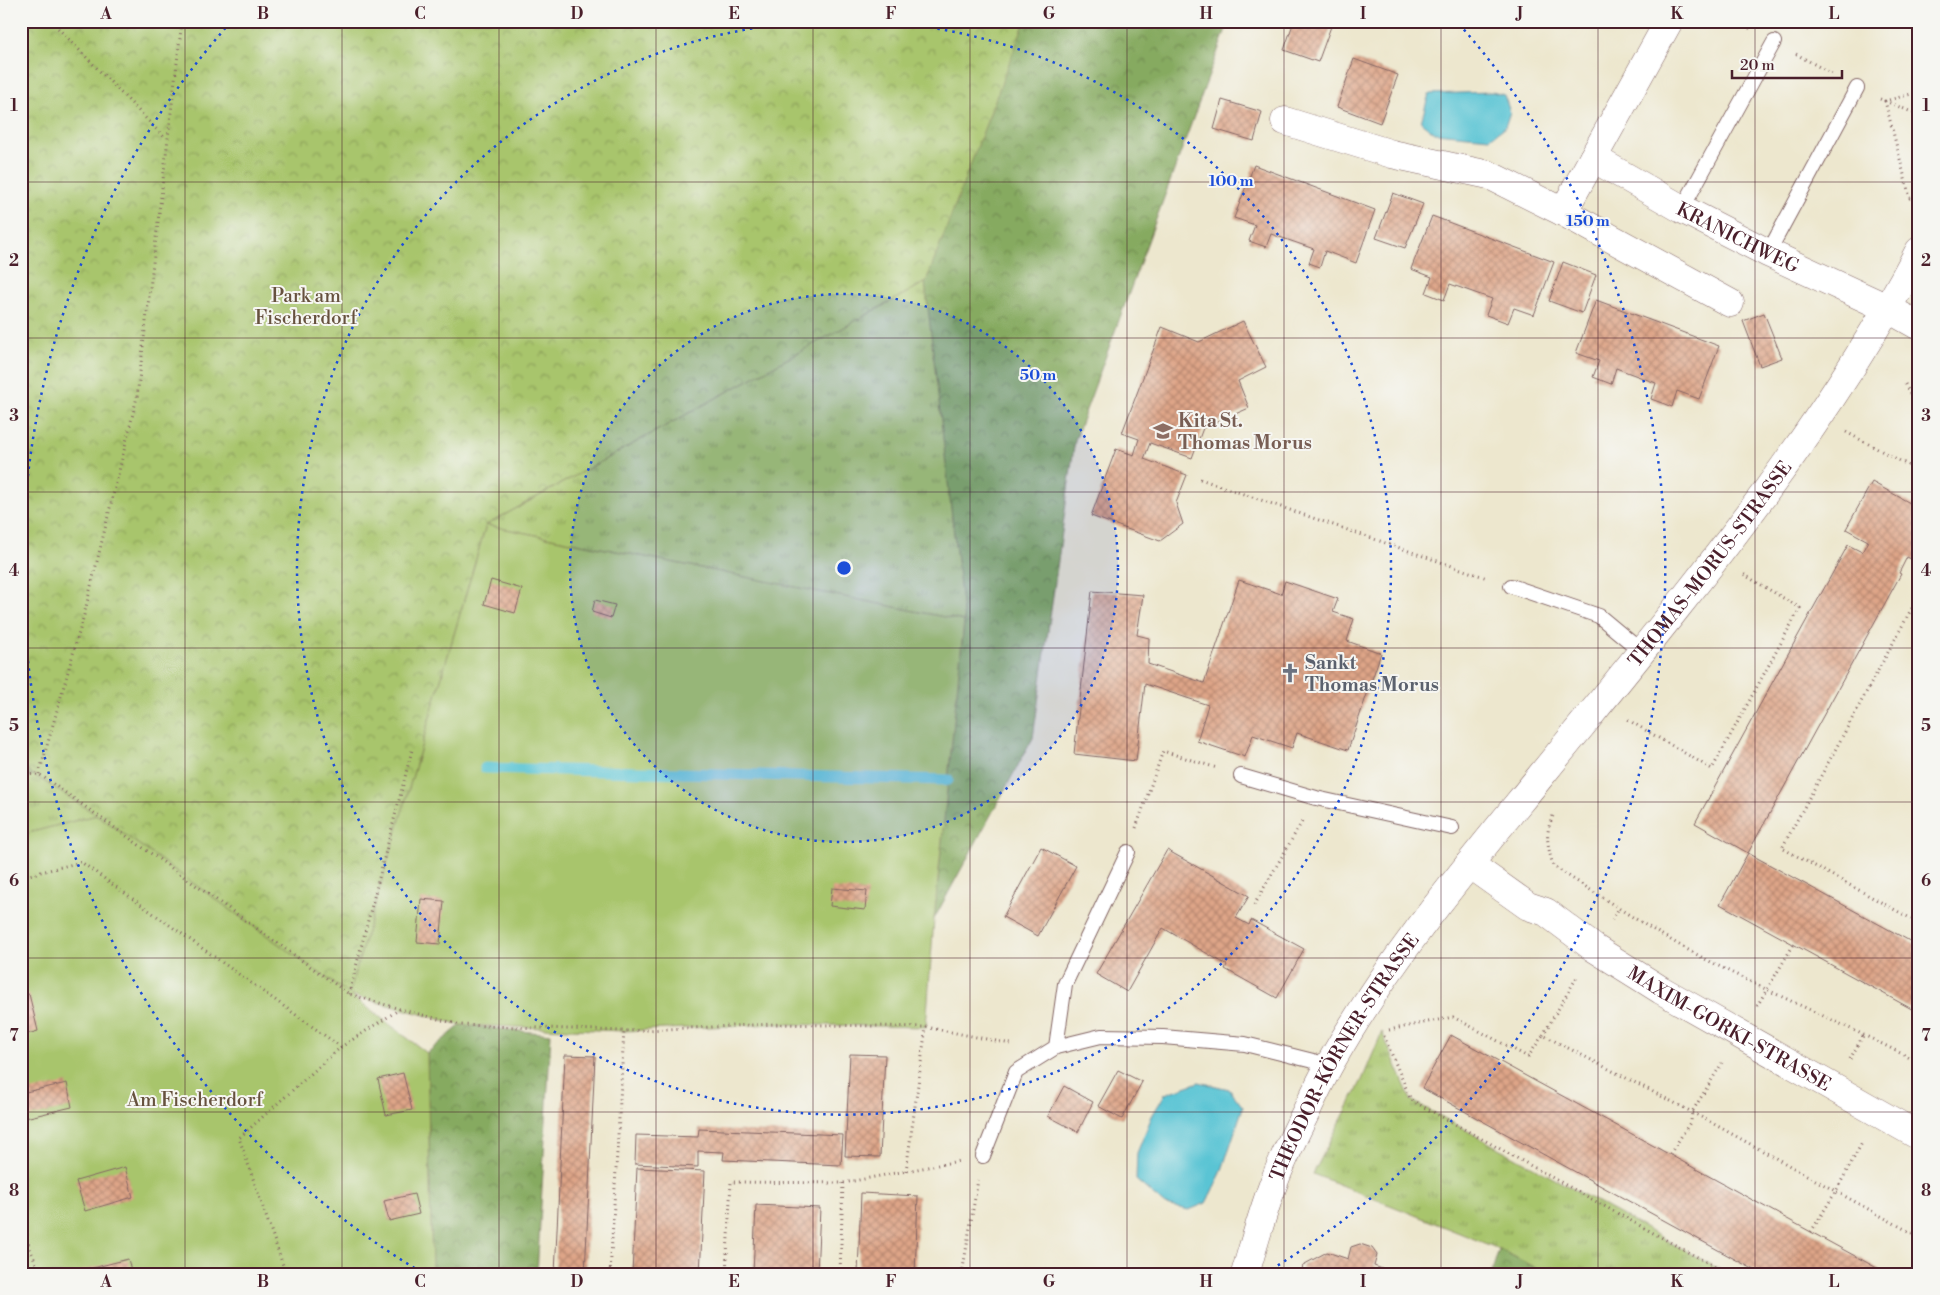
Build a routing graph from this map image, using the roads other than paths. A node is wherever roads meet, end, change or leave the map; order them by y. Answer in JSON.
{"nodes":[{"id":1,"x":1669,"y":21,"type":"edge"},
{"id":2,"x":1774,"y":42,"type":"road end"},
{"id":3,"x":1857,"y":88,"type":"road end"},
{"id":4,"x":1285,"y":121,"type":"dead end"},
{"id":5,"x":1593,"y":158,"type":"junction"},
{"id":6,"x":1682,"y":209,"type":"junction"},
{"id":7,"x":1563,"y":212,"type":"junction"},
{"id":8,"x":1919,"y":251,"type":"edge"},
{"id":9,"x":1768,"y":253,"type":"junction"},
{"id":10,"x":1730,"y":303,"type":"dead end"},
{"id":11,"x":1887,"y":308,"type":"junction"},
{"id":12,"x":1918,"y":326,"type":"edge"},
{"id":13,"x":1511,"y":586,"type":"road end"},
{"id":14,"x":1641,"y":651,"type":"junction"},
{"id":15,"x":1241,"y":776,"type":"road end"},
{"id":16,"x":1452,"y":828,"type":"dead end"},
{"id":17,"x":1128,"y":852,"type":"road end"},
{"id":18,"x":1475,"y":857,"type":"junction"},
{"id":19,"x":1056,"y":1047,"type":"junction"},
{"id":20,"x":1329,"y":1065,"type":"junction"},
{"id":21,"x":1919,"y":1136,"type":"edge"},
{"id":22,"x":983,"y":1156,"type":"road end"},
{"id":23,"x":1245,"y":1274,"type":"edge"}],
"edges":[{"from":1,"to":5,"type":"street"},
{"from":2,"to":6,"type":"lane"},
{"from":3,"to":9,"type":"lane"},
{"from":4,"to":7,"type":"street"},
{"from":5,"to":6,"type":"street","name":"KRANICHWEG"},
{"from":5,"to":7,"type":"street"},
{"from":6,"to":9,"type":"street","name":"KRANICHWEG"},
{"from":7,"to":10,"type":"street"},
{"from":8,"to":11,"type":"street","name":"THOMAS-MORUS-STRASSE"},
{"from":9,"to":11,"type":"street","name":"KRANICHWEG"},
{"from":11,"to":12,"type":"street","name":"KRANICHWEG"},
{"from":11,"to":14,"type":"street","name":"THOMAS-MORUS-STRASSE"},
{"from":13,"to":14,"type":"lane"},
{"from":14,"to":18,"type":"street","name":"THOMAS-MORUS-STRASSE"},
{"from":15,"to":16,"type":"lane"},
{"from":17,"to":19,"type":"lane"},
{"from":18,"to":20,"type":"street","name":"THEODOR-KÖRNER-STRASSE"},
{"from":18,"to":21,"type":"street","name":"MAXIM-GORKI-STRASSE"},
{"from":19,"to":20,"type":"lane"},
{"from":19,"to":22,"type":"lane"},
{"from":20,"to":23,"type":"street","name":"THEODOR-KÖRNER-STRASSE"}]}
